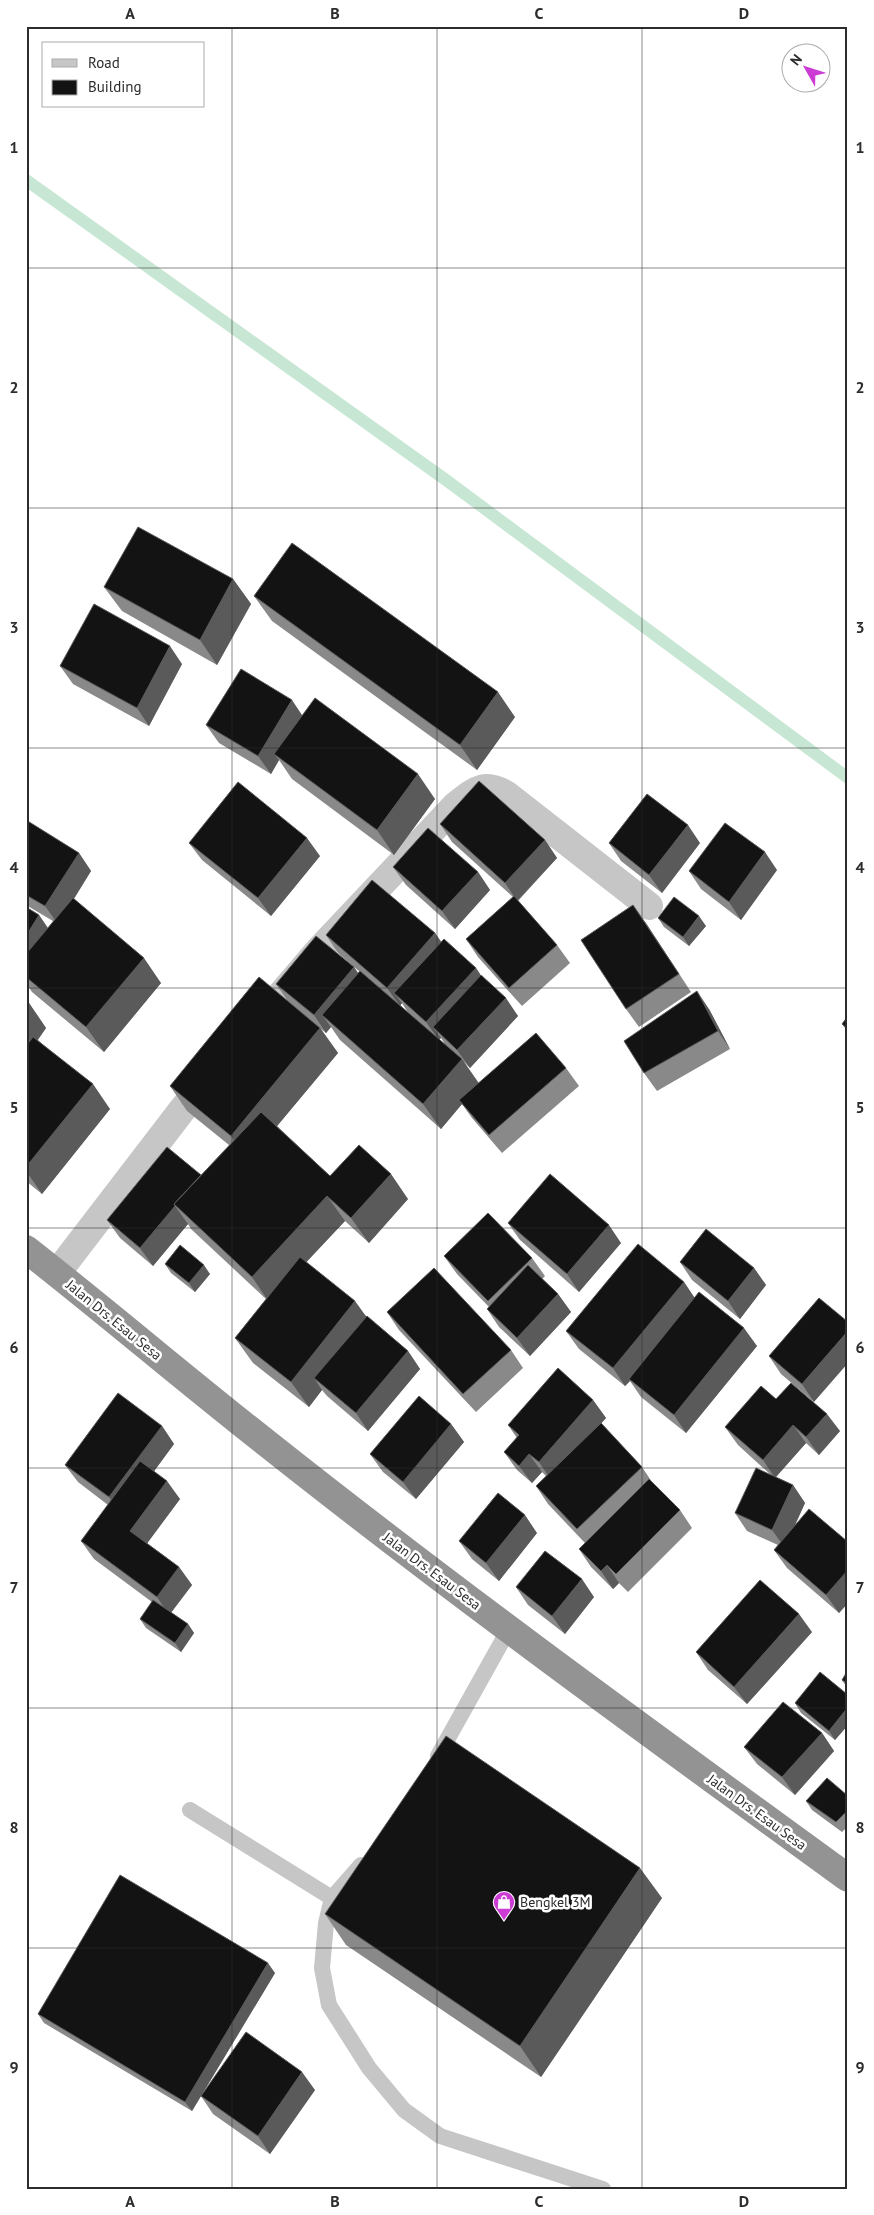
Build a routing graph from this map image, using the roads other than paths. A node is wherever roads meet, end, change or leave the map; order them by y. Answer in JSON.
{"nodes":[{"id":1,"x":650,"y":906,"type":"dead end"},
{"id":2,"x":26,"y":1249,"type":"edge"},
{"id":3,"x":57,"y":1273,"type":"junction"},
{"id":4,"x":509,"y":1629,"type":"junction"},
{"id":5,"x":428,"y":1774,"type":"edge"},
{"id":6,"x":190,"y":1810,"type":"dead end"},
{"id":7,"x":371,"y":1855,"type":"edge"},
{"id":8,"x":848,"y":1878,"type":"edge"},
{"id":9,"x":332,"y":1898,"type":"junction"},
{"id":10,"x":603,"y":2189,"type":"edge"}],
"edges":[{"from":1,"to":3,"type":"street"},
{"from":2,"to":3,"type":"highway","name":"Jalan Drs. Esau Sesa"},
{"from":3,"to":4,"type":"highway","name":"Jalan Drs. Esau Sesa"},
{"from":4,"to":5,"type":"lane"},
{"from":4,"to":8,"type":"highway","name":"Jalan Drs. Esau Sesa"},
{"from":6,"to":9,"type":"lane"},
{"from":7,"to":9,"type":"lane"},
{"from":9,"to":10,"type":"lane"}]}
